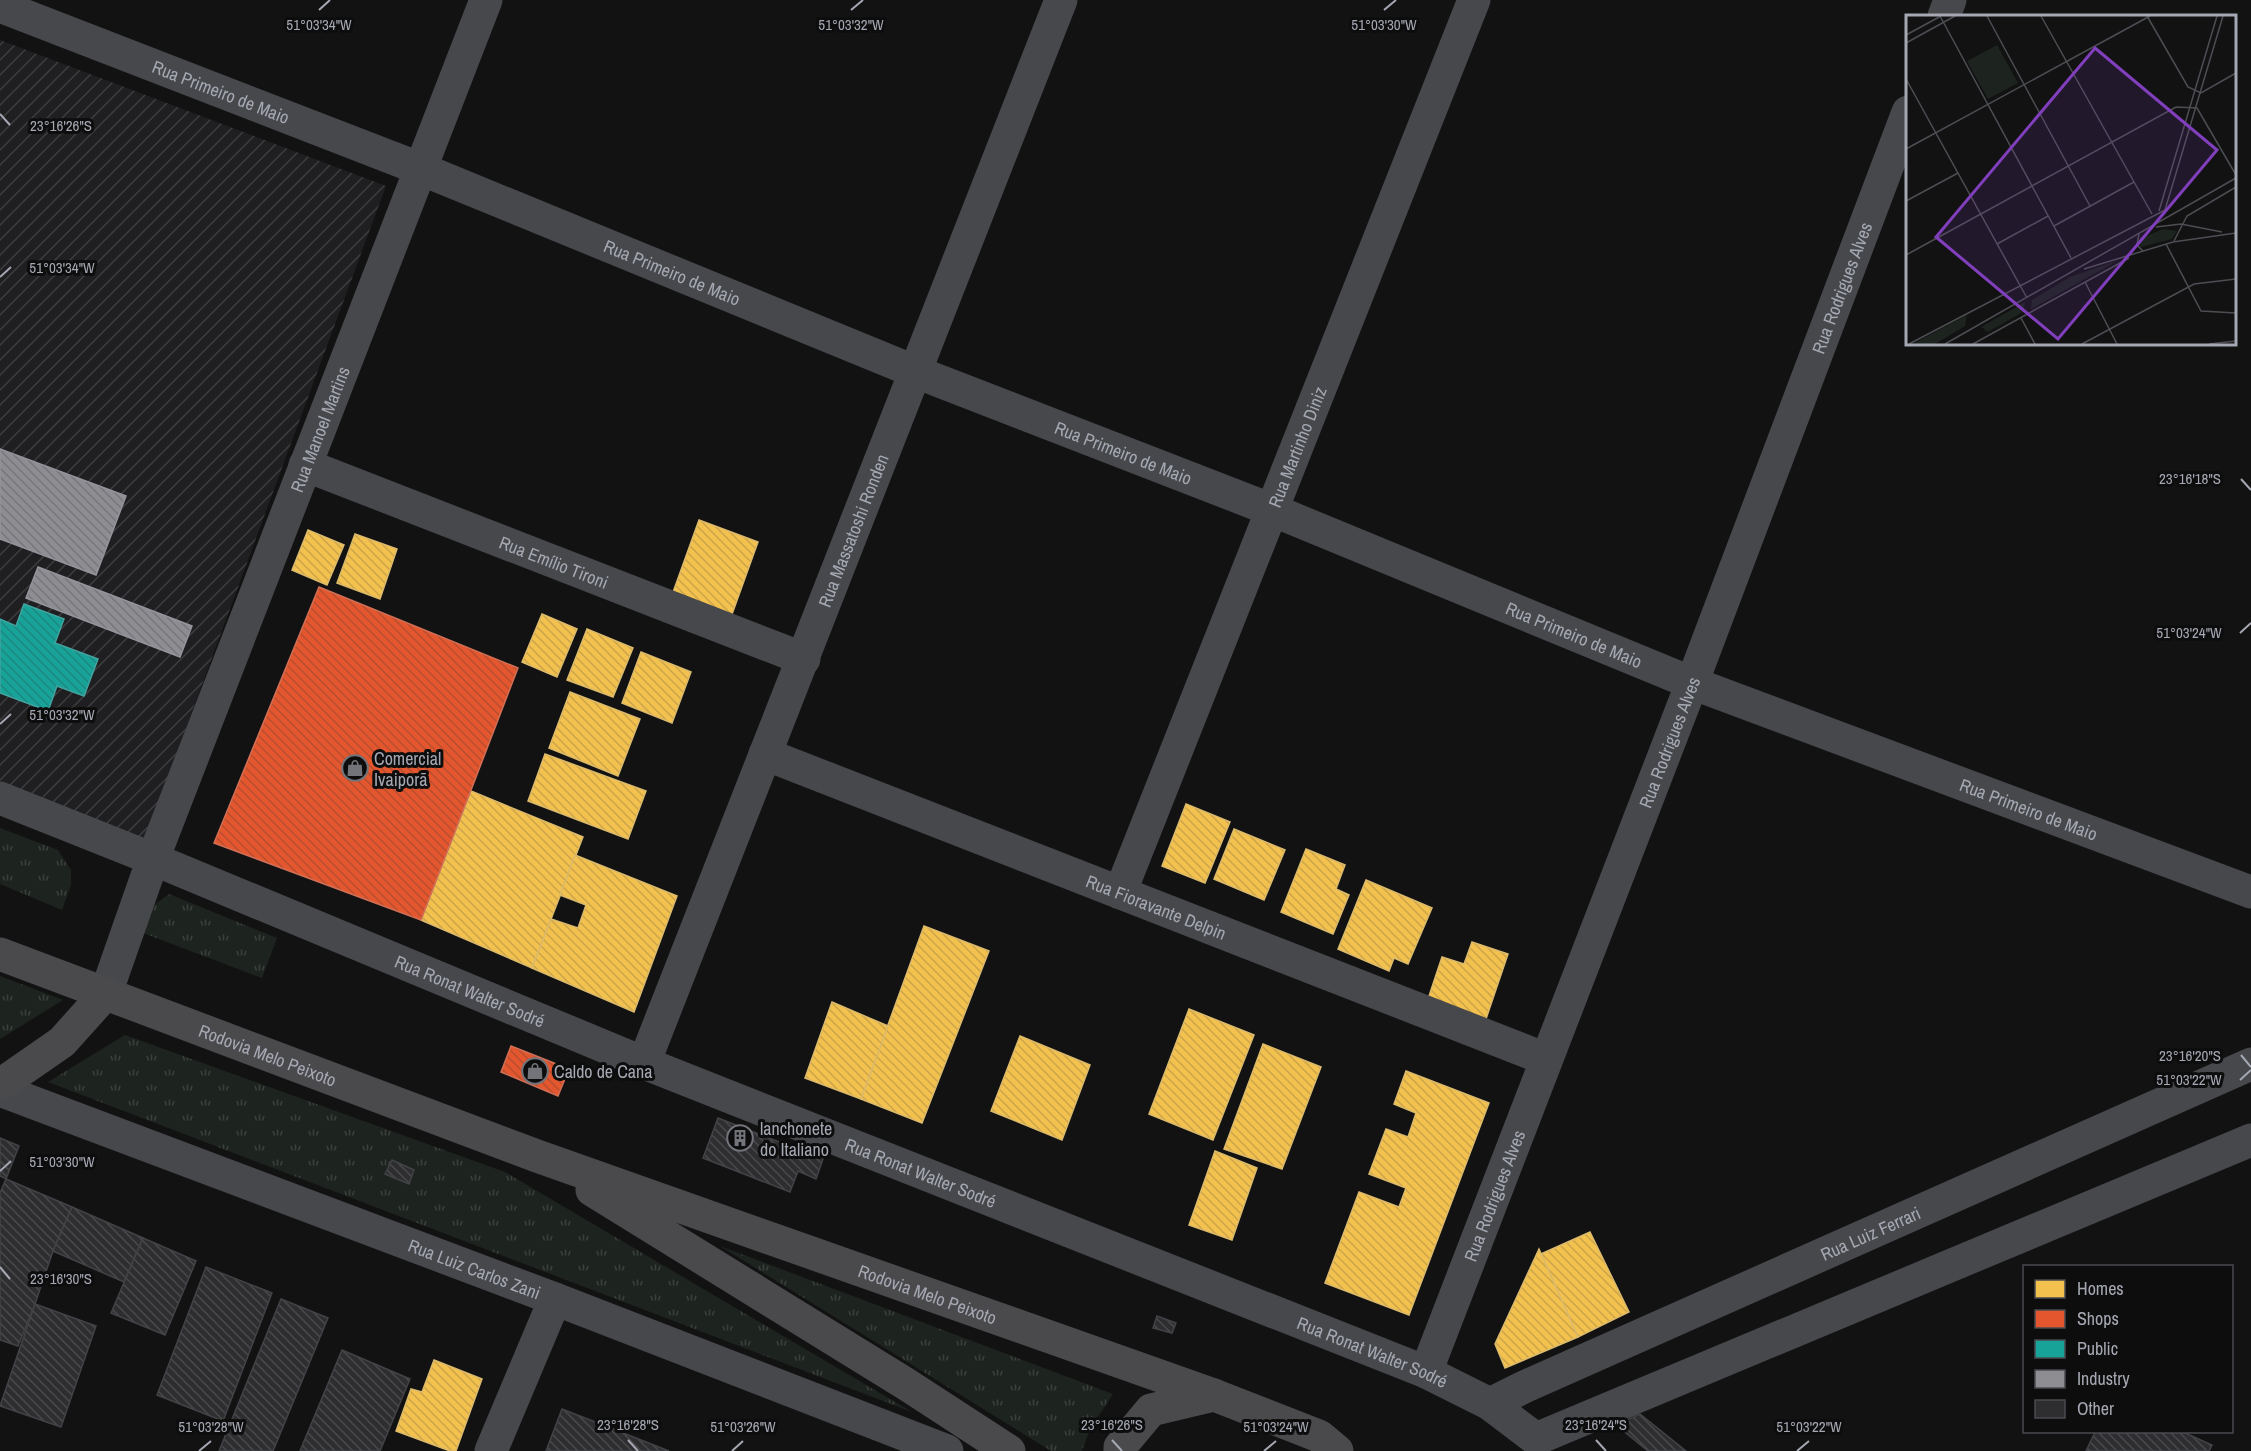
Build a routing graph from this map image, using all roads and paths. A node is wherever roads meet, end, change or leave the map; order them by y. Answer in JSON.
{"nodes":[{"id":1,"x":486,"y":0,"type":"edge"},
{"id":2,"x":1061,"y":0,"type":"edge"},
{"id":3,"x":1474,"y":0,"type":"edge"},
{"id":4,"x":1950,"y":0,"type":"edge"},
{"id":5,"x":0,"y":6,"type":"edge"},
{"id":6,"x":1944,"y":15,"type":"edge"},
{"id":7,"x":1906,"y":117,"type":"edge"},
{"id":8,"x":421,"y":169,"type":"junction"},
{"id":9,"x":916,"y":372,"type":"junction"},
{"id":10,"x":305,"y":465,"type":"junction"},
{"id":11,"x":1272,"y":510,"type":"junction"},
{"id":12,"x":804,"y":659,"type":"junction"},
{"id":13,"x":1692,"y":682,"type":"junction"},
{"id":14,"x":765,"y":754,"type":"junction"},
{"id":15,"x":0,"y":798,"type":"edge"},
{"id":16,"x":153,"y":859,"type":"junction"},
{"id":17,"x":2251,"y":892,"type":"edge"},
{"id":18,"x":1120,"y":893,"type":"junction"},
{"id":19,"x":0,"y":954,"type":"edge"},
{"id":20,"x":106,"y":993,"type":"junction"},
{"id":21,"x":1546,"y":1059,"type":"junction"},
{"id":22,"x":644,"y":1063,"type":"junction"},
{"id":23,"x":2251,"y":1064,"type":"edge"},
{"id":24,"x":0,"y":1085,"type":"edge"},
{"id":25,"x":0,"y":1090,"type":"edge"},
{"id":26,"x":2251,"y":1140,"type":"edge"},
{"id":27,"x":537,"y":1156,"type":"junction"},
{"id":28,"x":555,"y":1299,"type":"junction"},
{"id":29,"x":1426,"y":1372,"type":"junction"},
{"id":30,"x":1214,"y":1395,"type":"junction"},
{"id":31,"x":1490,"y":1404,"type":"junction"},
{"id":32,"x":1328,"y":1444,"type":"edge"},
{"id":33,"x":1536,"y":1445,"type":"edge"},
{"id":34,"x":491,"y":1451,"type":"edge"},
{"id":35,"x":947,"y":1451,"type":"edge"},
{"id":36,"x":1009,"y":1451,"type":"edge"},
{"id":37,"x":1120,"y":1451,"type":"edge"}],
"edges":[{"from":1,"to":8,"type":"street","name":"Rua Manoel Martins"},
{"from":2,"to":9,"type":"street","name":"Rua Massatoshi Ronden"},
{"from":3,"to":11,"type":"street","name":"Rua Martinho Diniz"},
{"from":4,"to":6,"type":"street"},
{"from":5,"to":8,"type":"street","name":"Rua Primeiro de Maio"},
{"from":7,"to":13,"type":"street","name":"Rua Rodrigues Alves"},
{"from":8,"to":9,"type":"street","name":"Rua Primeiro de Maio"},
{"from":8,"to":10,"type":"street","name":"Rua Manoel Martins"},
{"from":9,"to":11,"type":"street","name":"Rua Primeiro de Maio"},
{"from":9,"to":12,"type":"street","name":"Rua Massatoshi Ronden"},
{"from":10,"to":12,"type":"street","name":"Rua Emílio Tironi"},
{"from":10,"to":16,"type":"street","name":"Rua Manoel Martins"},
{"from":11,"to":13,"type":"street","name":"Rua Primeiro de Maio"},
{"from":11,"to":18,"type":"street","name":"Rua Martinho Diniz"},
{"from":12,"to":14,"type":"street","name":"Rua Massatoshi Ronden"},
{"from":13,"to":17,"type":"street","name":"Rua Primeiro de Maio"},
{"from":13,"to":21,"type":"street","name":"Rua Rodrigues Alves"},
{"from":14,"to":18,"type":"street","name":"Rua Fioravante Delpin"},
{"from":14,"to":22,"type":"street","name":"Rua Massatoshi Ronden"},
{"from":15,"to":16,"type":"street","name":"Rua Ronat Walter Sodré"},
{"from":16,"to":20,"type":"street","name":"Rua Manoel Martins"},
{"from":16,"to":22,"type":"street","name":"Rua Ronat Walter Sodré"},
{"from":18,"to":21,"type":"street","name":"Rua Fioravante Delpin"},
{"from":19,"to":20,"type":"main road","name":"Rodovia Melo Peixoto"},
{"from":20,"to":24,"type":"main road"},
{"from":20,"to":27,"type":"main road","name":"Rodovia Melo Peixoto"},
{"from":21,"to":29,"type":"street","name":"Rua Rodrigues Alves"},
{"from":22,"to":29,"type":"street","name":"Rua Ronat Walter Sodré"},
{"from":23,"to":31,"type":"street","name":"Rua Luiz Ferrari"},
{"from":25,"to":28,"type":"street","name":"Rua Luiz Carlos Zani"},
{"from":26,"to":33,"type":"street"},
{"from":27,"to":30,"type":"main road","name":"Rodovia Melo Peixoto"},
{"from":27,"to":36,"type":"main road","name":"Rodovia Melo Peixoto"},
{"from":28,"to":34,"type":"street"},
{"from":28,"to":35,"type":"street","name":"Rua Luiz Carlos Zani"},
{"from":29,"to":31,"type":"street","name":"Rua Ronat Walter Sodré"},
{"from":30,"to":32,"type":"main road","name":"Rodovia Melo Peixoto"},
{"from":30,"to":37,"type":"main road"},
{"from":31,"to":33,"type":"street","name":"Rua Ronat Walter Sodré"}]}
